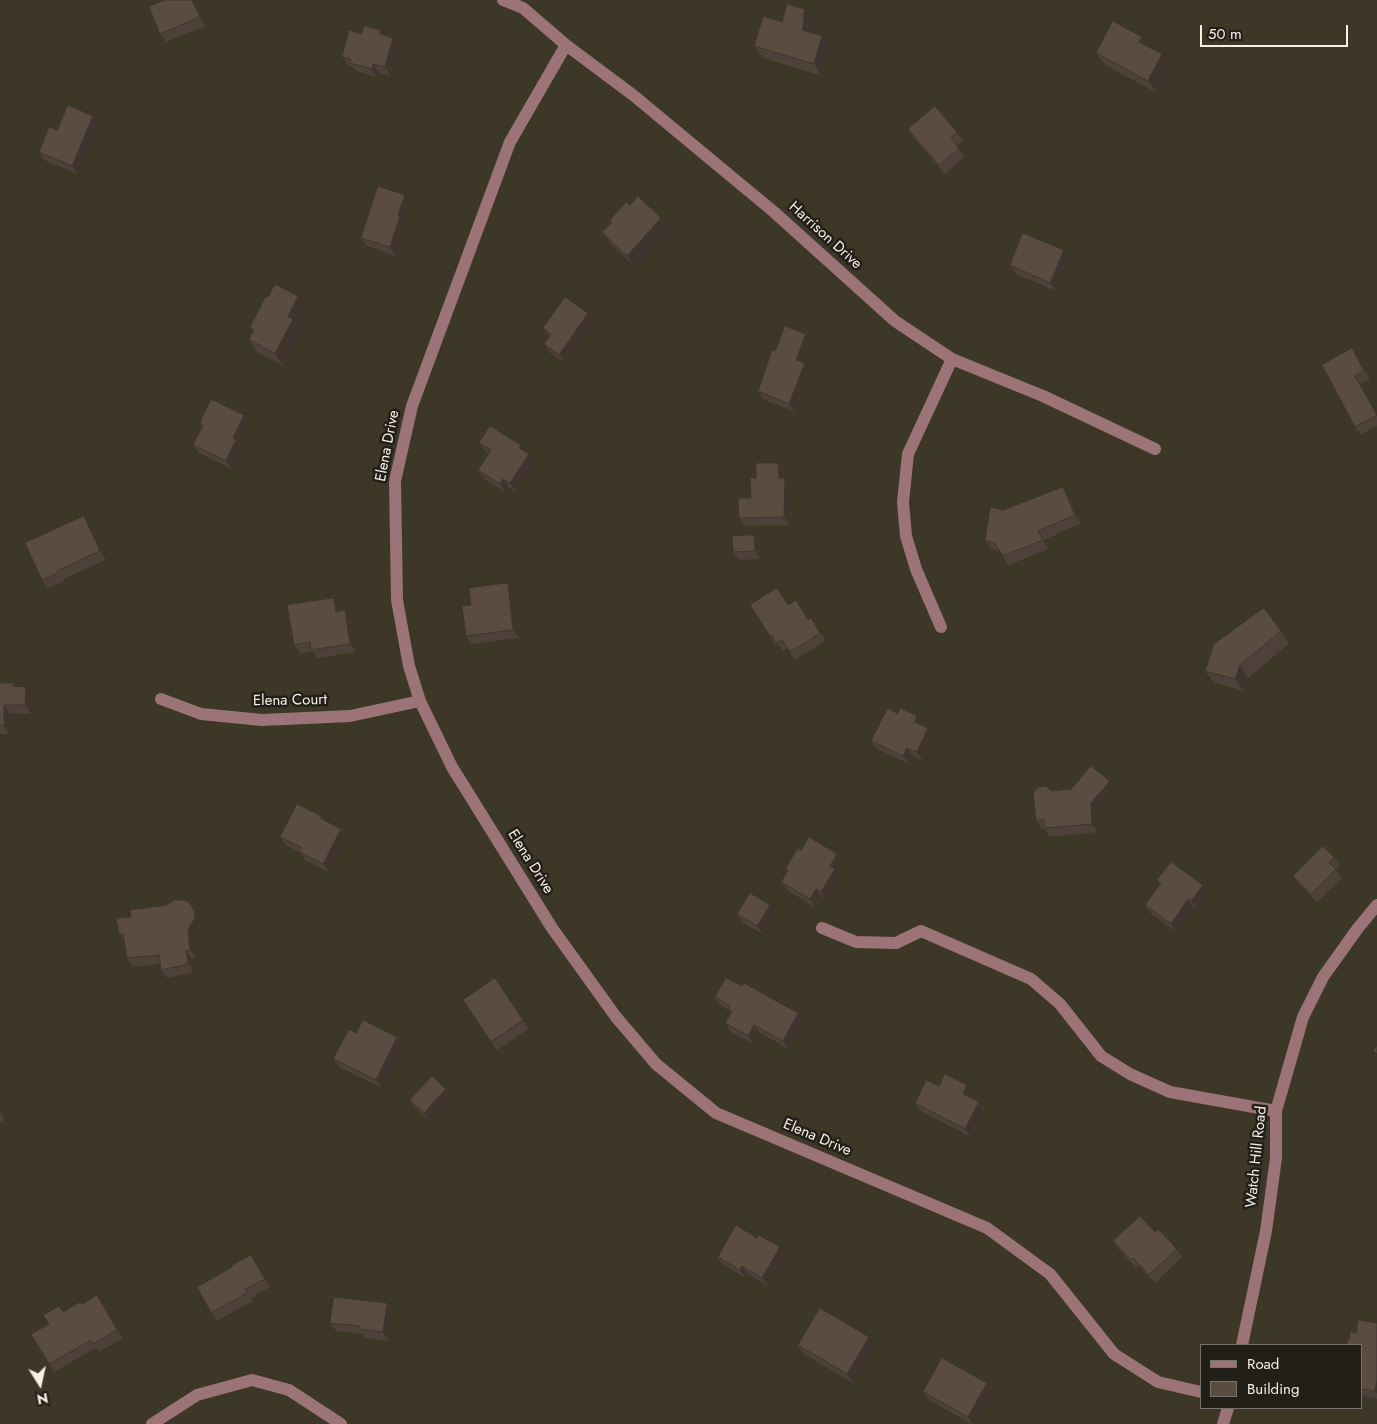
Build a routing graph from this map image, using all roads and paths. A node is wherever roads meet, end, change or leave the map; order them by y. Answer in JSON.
{"nodes":[{"id":1,"x":503,"y":0,"type":"edge"},
{"id":2,"x":566,"y":45,"type":"junction"},
{"id":3,"x":952,"y":359,"type":"junction"},
{"id":4,"x":1155,"y":450,"type":"dead end"},
{"id":5,"x":940,"y":627,"type":"dead end"},
{"id":6,"x":162,"y":699,"type":"dead end"},
{"id":7,"x":420,"y":701,"type":"junction"},
{"id":8,"x":1377,"y":905,"type":"edge"},
{"id":9,"x":822,"y":928,"type":"dead end"},
{"id":10,"x":1276,"y":1111,"type":"junction"},
{"id":11,"x":1242,"y":1344,"type":"edge"},
{"id":12,"x":1200,"y":1392,"type":"edge"},
{"id":13,"x":1228,"y":1409,"type":"edge"},
{"id":14,"x":152,"y":1424,"type":"edge"},
{"id":15,"x":341,"y":1424,"type":"edge"},
{"id":16,"x":1223,"y":1424,"type":"edge"}],
"edges":[{"from":1,"to":2,"type":"street","name":"Harrison Drive"},
{"from":2,"to":3,"type":"street","name":"Harrison Drive"},
{"from":2,"to":7,"type":"street","name":"Elena Drive"},
{"from":3,"to":4,"type":"street","name":"Harrison Drive"},
{"from":3,"to":5,"type":"street"},
{"from":6,"to":7,"type":"street","name":"Elena Court"},
{"from":7,"to":12,"type":"street","name":"Elena Drive"},
{"from":8,"to":10,"type":"street","name":"Watch Hill Road"},
{"from":9,"to":10,"type":"street"},
{"from":10,"to":11,"type":"street","name":"Watch Hill Road"},
{"from":13,"to":16,"type":"street"},
{"from":14,"to":15,"type":"street"}]}
